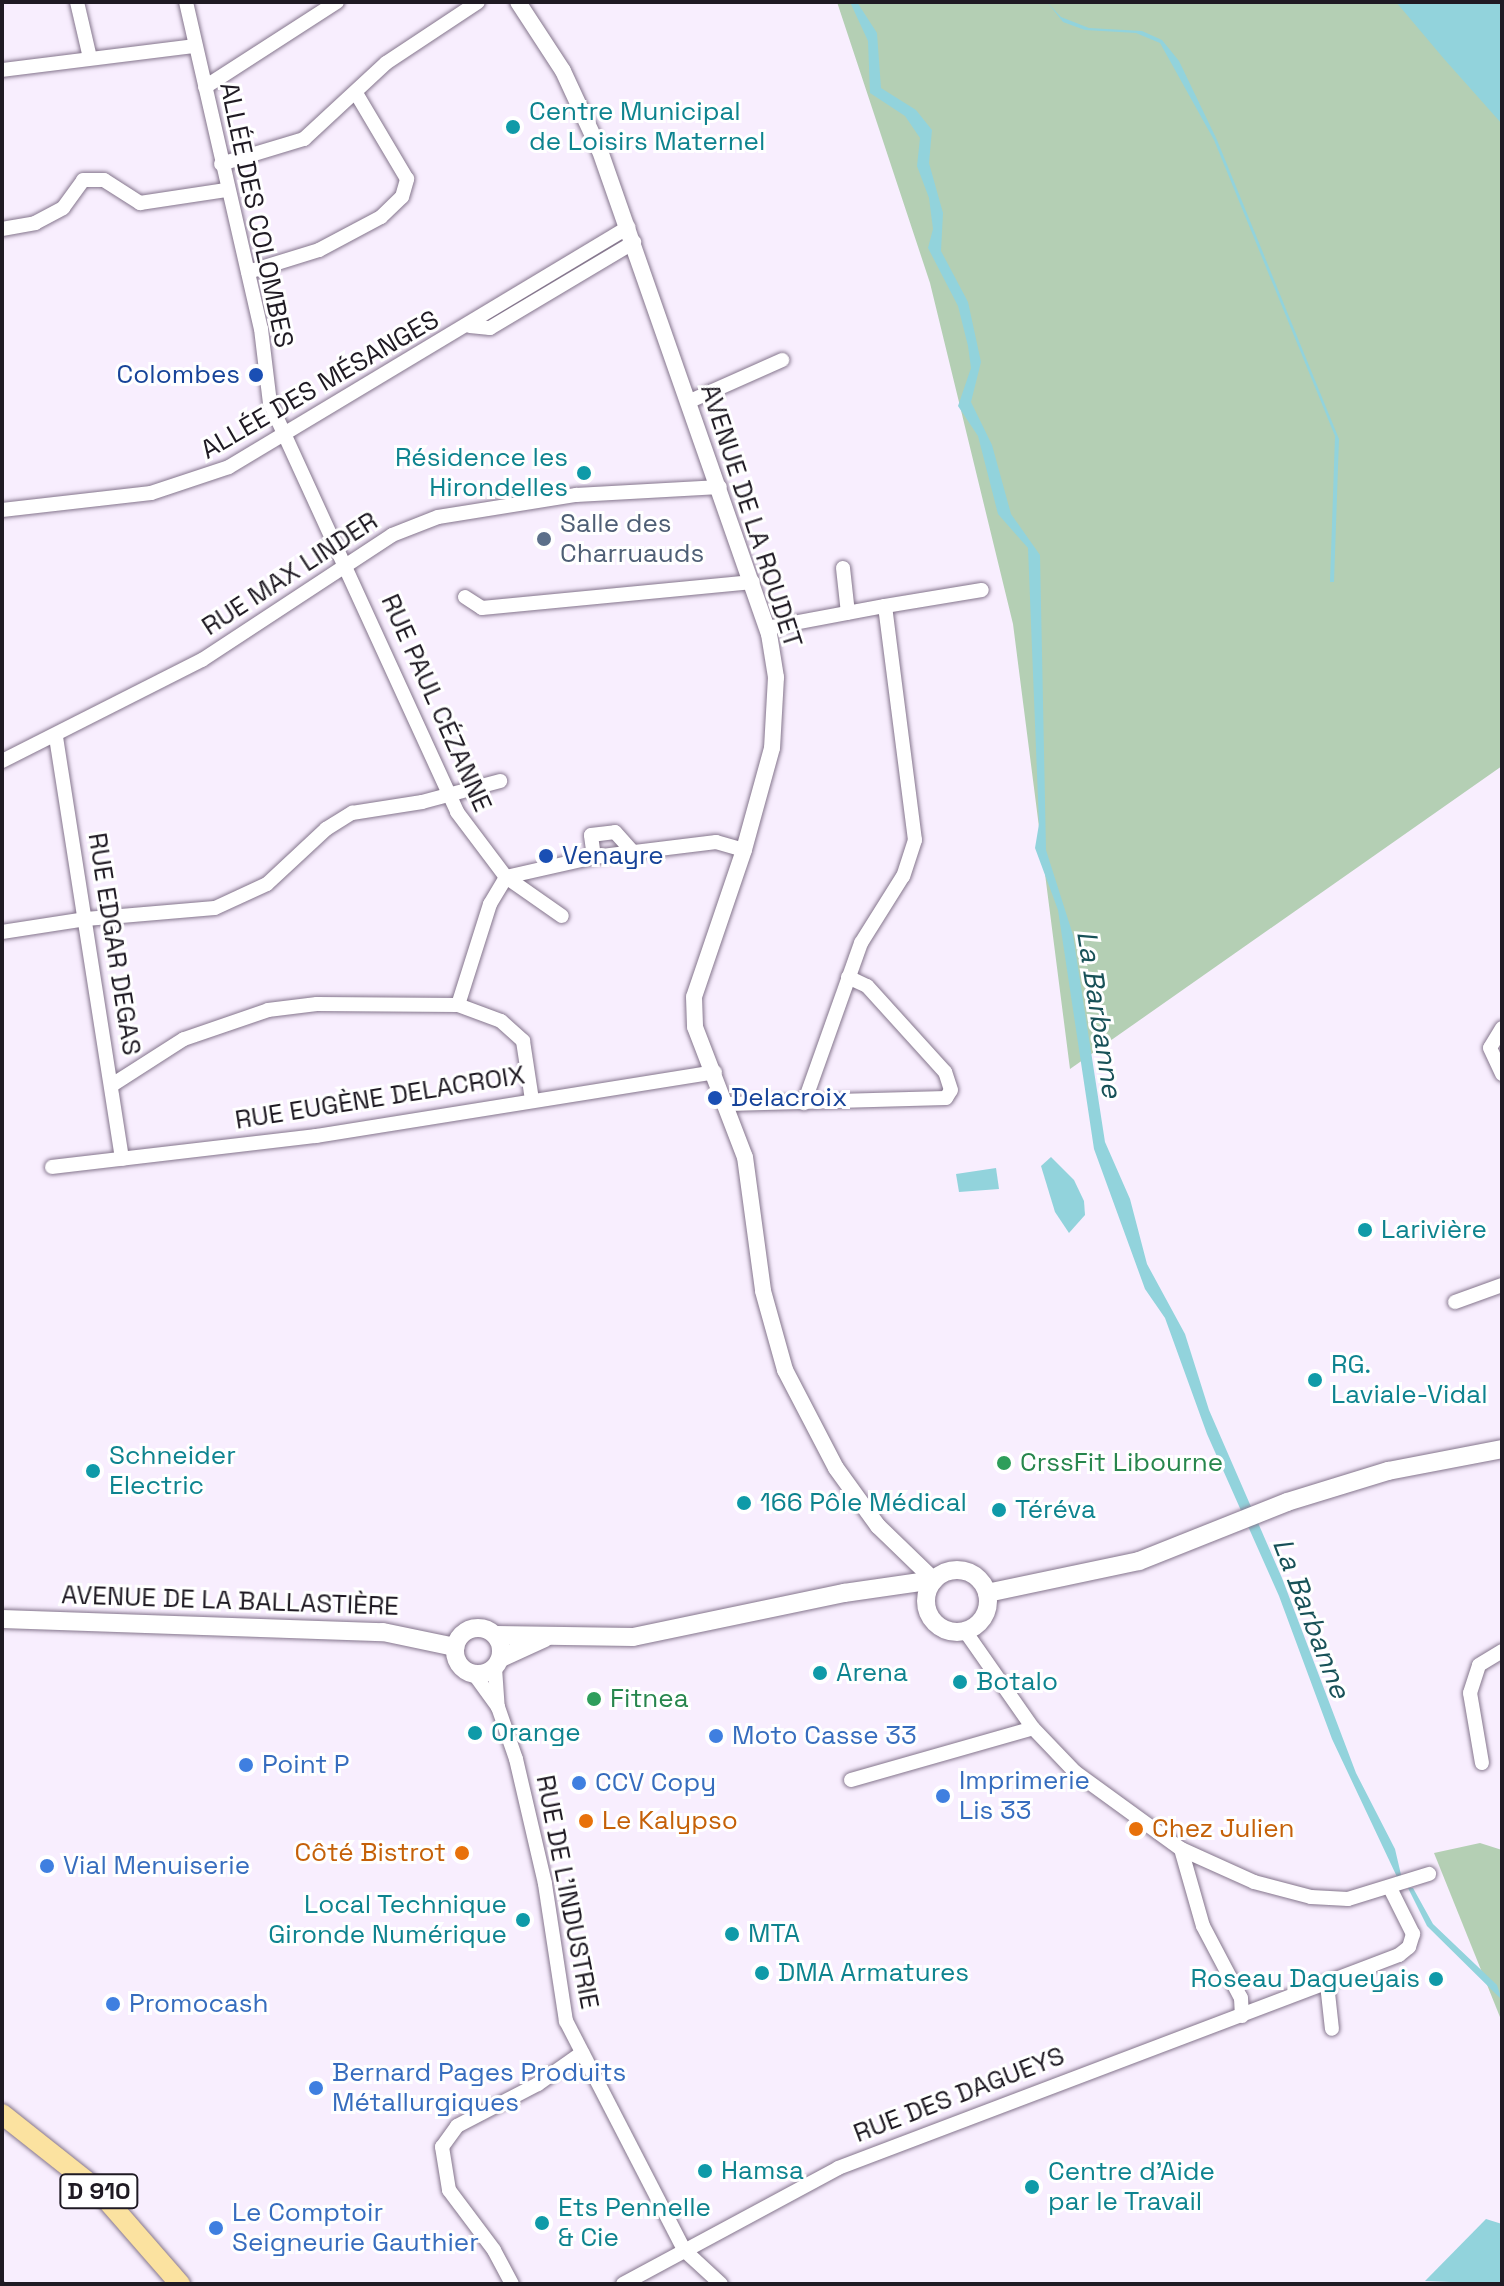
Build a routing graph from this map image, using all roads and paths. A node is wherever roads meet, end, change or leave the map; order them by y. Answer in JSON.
{"nodes":[{"id":1,"x":77,"y":2,"type":"edge"},
{"id":2,"x":186,"y":2,"type":"edge"},
{"id":3,"x":337,"y":2,"type":"edge"},
{"id":4,"x":478,"y":2,"type":"edge"},
{"id":5,"x":518,"y":2,"type":"edge"},
{"id":6,"x":195,"y":46,"type":"junction"},
{"id":7,"x":90,"y":58,"type":"junction"},
{"id":8,"x":2,"y":70,"type":"edge"},
{"id":9,"x":205,"y":87,"type":"junction"},
{"id":10,"x":356,"y":93,"type":"junction"},
{"id":11,"x":221,"y":164,"type":"junction"},
{"id":12,"x":226,"y":190,"type":"junction"},
{"id":13,"x":2,"y":229,"type":"edge"},
{"id":14,"x":632,"y":235,"type":"junction"},
{"id":15,"x":248,"y":272,"type":"junction"},
{"id":16,"x":782,"y":360,"type":"dead end"},
{"id":17,"x":690,"y":401,"type":"junction"},
{"id":18,"x":285,"y":435,"type":"junction"},
{"id":19,"x":720,"y":487,"type":"junction"},
{"id":20,"x":2,"y":510,"type":"edge"},
{"id":21,"x":343,"y":568,"type":"junction"},
{"id":22,"x":843,"y":568,"type":"dead end"},
{"id":23,"x":753,"y":582,"type":"junction"},
{"id":24,"x":982,"y":590,"type":"dead end"},
{"id":25,"x":465,"y":597,"type":"dead end"},
{"id":26,"x":885,"y":606,"type":"junction"},
{"id":27,"x":848,"y":613,"type":"junction"},
{"id":28,"x":767,"y":628,"type":"junction"},
{"id":29,"x":56,"y":737,"type":"junction"},
{"id":30,"x":2,"y":761,"type":"edge"},
{"id":31,"x":500,"y":781,"type":"dead end"},
{"id":32,"x":449,"y":796,"type":"junction"},
{"id":33,"x":744,"y":850,"type":"junction"},
{"id":34,"x":632,"y":851,"type":"junction"},
{"id":35,"x":594,"y":857,"type":"junction"},
{"id":36,"x":506,"y":877,"type":"junction"},
{"id":37,"x":562,"y":916,"type":"dead end"},
{"id":38,"x":86,"y":919,"type":"junction"},
{"id":39,"x":2,"y":932,"type":"edge"},
{"id":40,"x":848,"y":977,"type":"junction"},
{"id":41,"x":458,"y":1005,"type":"junction"},
{"id":42,"x":1502,"y":1028,"type":"edge"},
{"id":43,"x":715,"y":1072,"type":"junction"},
{"id":44,"x":1502,"y":1074,"type":"edge"},
{"id":45,"x":112,"y":1085,"type":"junction"},
{"id":46,"x":532,"y":1100,"type":"junction"},
{"id":47,"x":804,"y":1103,"type":"junction"},
{"id":48,"x":728,"y":1104,"type":"junction"},
{"id":49,"x":122,"y":1159,"type":"junction"},
{"id":50,"x":52,"y":1167,"type":"dead end"},
{"id":51,"x":1502,"y":1285,"type":"edge"},
{"id":52,"x":1455,"y":1302,"type":"dead end"},
{"id":53,"x":1502,"y":1449,"type":"edge"},
{"id":54,"x":909,"y":1558,"type":"junction"},
{"id":55,"x":934,"y":1580,"type":"junction"},
{"id":56,"x":899,"y":1586,"type":"junction"},
{"id":57,"x":987,"y":1593,"type":"junction"},
{"id":58,"x":926,"y":1604,"type":"junction"},
{"id":59,"x":2,"y":1619,"type":"edge"},
{"id":60,"x":965,"y":1631,"type":"junction"},
{"id":61,"x":496,"y":1635,"type":"junction"},
{"id":62,"x":548,"y":1637,"type":"junction"},
{"id":63,"x":455,"y":1647,"type":"junction"},
{"id":64,"x":1502,"y":1651,"type":"edge"},
{"id":65,"x":498,"y":1663,"type":"junction"},
{"id":66,"x":474,"y":1674,"type":"junction"},
{"id":67,"x":498,"y":1707,"type":"junction"},
{"id":68,"x":1033,"y":1728,"type":"junction"},
{"id":69,"x":1482,"y":1763,"type":"dead end"},
{"id":70,"x":851,"y":1780,"type":"dead end"},
{"id":71,"x":1181,"y":1849,"type":"junction"},
{"id":72,"x":1429,"y":1874,"type":"dead end"},
{"id":73,"x":1390,"y":1888,"type":"junction"},
{"id":74,"x":1327,"y":1984,"type":"junction"},
{"id":75,"x":1242,"y":2016,"type":"junction"},
{"id":76,"x":1332,"y":2029,"type":"dead end"},
{"id":77,"x":582,"y":2053,"type":"junction"},
{"id":78,"x":2,"y":2114,"type":"edge"},
{"id":79,"x":684,"y":2250,"type":"junction"},
{"id":80,"x":180,"y":2284,"type":"edge"},
{"id":81,"x":512,"y":2284,"type":"edge"},
{"id":82,"x":623,"y":2284,"type":"edge"},
{"id":83,"x":721,"y":2284,"type":"edge"}],
"edges":[{"from":1,"to":7,"type":"street"},
{"from":2,"to":6,"type":"street","name":"ALLÉE DES COLOMBES"},
{"from":3,"to":9,"type":"street"},
{"from":4,"to":10,"type":"street"},
{"from":5,"to":14,"type":"street","name":"AVENUE DE LA ROUDET"},
{"from":6,"to":7,"type":"street"},
{"from":6,"to":9,"type":"street","name":"ALLÉE DES COLOMBES"},
{"from":7,"to":8,"type":"street"},
{"from":9,"to":11,"type":"street","name":"ALLÉE DES COLOMBES"},
{"from":10,"to":11,"type":"street"},
{"from":10,"to":15,"type":"street"},
{"from":11,"to":12,"type":"street","name":"ALLÉE DES COLOMBES"},
{"from":12,"to":13,"type":"street"},
{"from":12,"to":15,"type":"street","name":"ALLÉE DES COLOMBES"},
{"from":14,"to":17,"type":"street","name":"AVENUE DE LA ROUDET"},
{"from":14,"to":18,"type":"street","name":"ALLÉE DES MÉSANGES"},
{"from":15,"to":18,"type":"street","name":"ALLÉE DES COLOMBES"},
{"from":16,"to":17,"type":"street"},
{"from":17,"to":19,"type":"street","name":"AVENUE DE LA ROUDET"},
{"from":18,"to":20,"type":"street","name":"ALLÉE DES MÉSANGES"},
{"from":18,"to":21,"type":"street","name":"ALLÉE DES COLOMBES"},
{"from":19,"to":21,"type":"street","name":"RUE MAX LINDER"},
{"from":19,"to":23,"type":"street","name":"AVENUE DE LA ROUDET"},
{"from":21,"to":29,"type":"street","name":"RUE MAX LINDER"},
{"from":21,"to":32,"type":"street","name":"RUE PAUL CÉZANNE"},
{"from":22,"to":27,"type":"street"},
{"from":23,"to":25,"type":"street"},
{"from":23,"to":28,"type":"street","name":"AVENUE DE LA ROUDET"},
{"from":24,"to":26,"type":"street"},
{"from":26,"to":27,"type":"street"},
{"from":26,"to":40,"type":"street"},
{"from":27,"to":28,"type":"street"},
{"from":28,"to":33,"type":"street","name":"AVENUE DE LA ROUDET"},
{"from":29,"to":30,"type":"street","name":"RUE MAX LINDER"},
{"from":29,"to":38,"type":"street","name":"RUE EDGAR DEGAS"},
{"from":31,"to":32,"type":"street"},
{"from":32,"to":36,"type":"street","name":"RUE PAUL CÉZANNE"},
{"from":32,"to":38,"type":"street"},
{"from":33,"to":34,"type":"street"},
{"from":33,"to":43,"type":"street","name":"AVENUE DE LA ROUDET"},
{"from":34,"to":35,"type":"street"},
{"from":34,"to":35,"type":"street"},
{"from":35,"to":36,"type":"street"},
{"from":36,"to":37,"type":"street","name":"RUE PAUL CÉZANNE"},
{"from":36,"to":41,"type":"street"},
{"from":38,"to":39,"type":"street"},
{"from":38,"to":45,"type":"street","name":"RUE EDGAR DEGAS"},
{"from":40,"to":47,"type":"street"},
{"from":40,"to":47,"type":"street"},
{"from":41,"to":45,"type":"street"},
{"from":41,"to":46,"type":"street"},
{"from":42,"to":44,"type":"street"},
{"from":43,"to":46,"type":"street","name":"RUE EUGÈNE DELACROIX"},
{"from":43,"to":48,"type":"street","name":"AVENUE DE LA ROUDET"},
{"from":45,"to":49,"type":"street","name":"RUE EDGAR DEGAS"},
{"from":46,"to":49,"type":"street","name":"RUE EUGÈNE DELACROIX"},
{"from":47,"to":48,"type":"street"},
{"from":48,"to":54,"type":"street","name":"AVENUE DE LA ROUDET"},
{"from":49,"to":50,"type":"street","name":"RUE EUGÈNE DELACROIX"},
{"from":51,"to":52,"type":"street"},
{"from":53,"to":57,"type":"main road"},
{"from":54,"to":55,"type":"street","name":"AVENUE DE LA ROUDET"},
{"from":54,"to":56,"type":"street"},
{"from":55,"to":56,"type":"main road"},
{"from":55,"to":57,"type":"main road"},
{"from":55,"to":58,"type":"main road"},
{"from":56,"to":58,"type":"main road"},
{"from":56,"to":62,"type":"main road"},
{"from":57,"to":60,"type":"main road"},
{"from":58,"to":60,"type":"main road"},
{"from":59,"to":63,"type":"main road","name":"AVENUE DE LA BALLASTIÈRE"},
{"from":60,"to":68,"type":"street"},
{"from":61,"to":62,"type":"main road"},
{"from":61,"to":63,"type":"main road"},
{"from":61,"to":65,"type":"main road"},
{"from":62,"to":65,"type":"main road"},
{"from":63,"to":66,"type":"main road"},
{"from":64,"to":69,"type":"street"},
{"from":65,"to":66,"type":"main road"},
{"from":65,"to":67,"type":"street","name":"RUE DE L'INDUSTRIE"},
{"from":66,"to":67,"type":"street","name":"RUE DE L'INDUSTRIE"},
{"from":67,"to":77,"type":"street","name":"RUE DE L'INDUSTRIE"},
{"from":68,"to":70,"type":"street"},
{"from":68,"to":71,"type":"street"},
{"from":71,"to":73,"type":"street"},
{"from":71,"to":75,"type":"street"},
{"from":72,"to":73,"type":"street"},
{"from":73,"to":74,"type":"street","name":"RUE DES DAGUEYS"},
{"from":74,"to":75,"type":"street","name":"RUE DES DAGUEYS"},
{"from":74,"to":76,"type":"street"},
{"from":75,"to":79,"type":"street","name":"RUE DES DAGUEYS"},
{"from":77,"to":79,"type":"street","name":"RUE DE L'INDUSTRIE"},
{"from":77,"to":81,"type":"street"},
{"from":78,"to":80,"type":"main road","number":"D 910"},
{"from":79,"to":82,"type":"street","name":"RUE DES DAGUEYS"},
{"from":79,"to":83,"type":"street","name":"RUE DE L'INDUSTRIE"}]}
